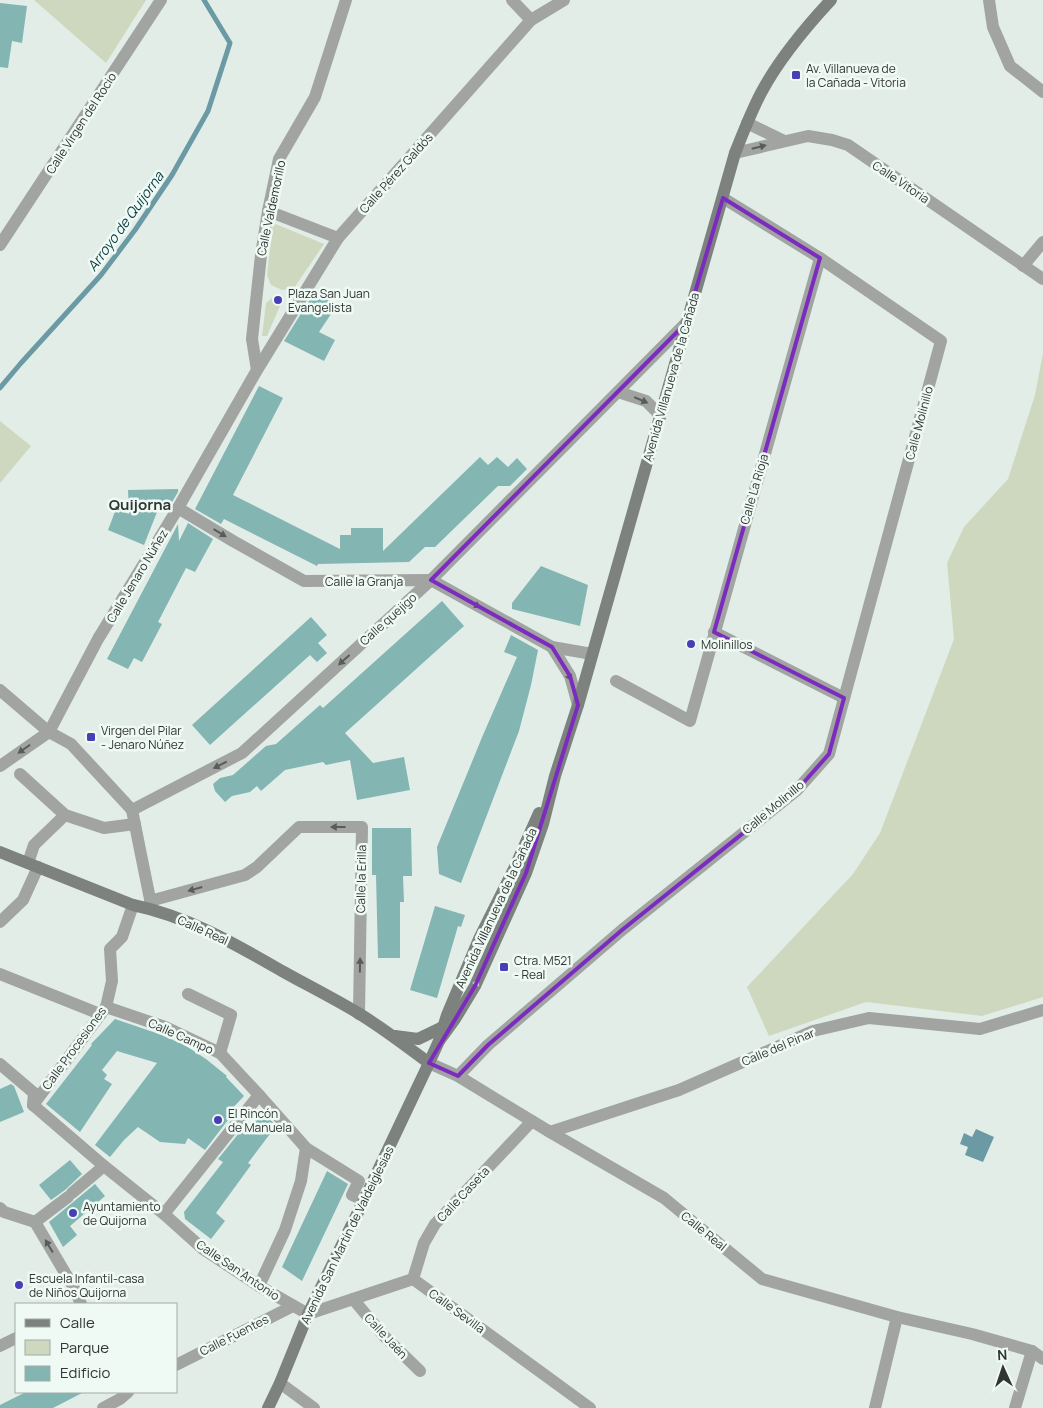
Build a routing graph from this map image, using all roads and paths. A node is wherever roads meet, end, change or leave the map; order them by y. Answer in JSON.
{"nodes":[{"id":1,"x":161,"y":0,"type":"edge"},
{"id":2,"x":346,"y":0,"type":"edge"},
{"id":3,"x":512,"y":0,"type":"edge"},
{"id":4,"x":564,"y":0,"type":"edge"},
{"id":5,"x":831,"y":0,"type":"edge"},
{"id":6,"x":989,"y":0,"type":"edge"},
{"id":7,"x":531,"y":20,"type":"junction"},
{"id":8,"x":1043,"y":92,"type":"edge"},
{"id":9,"x":747,"y":123,"type":"junction"},
{"id":10,"x":784,"y":141,"type":"junction"},
{"id":11,"x":735,"y":153,"type":"junction"},
{"id":12,"x":723,"y":198,"type":"junction"},
{"id":13,"x":268,"y":211,"type":"junction"},
{"id":14,"x":338,"y":238,"type":"junction"},
{"id":15,"x":1043,"y":242,"type":"edge"},
{"id":16,"x":0,"y":245,"type":"edge"},
{"id":17,"x":820,"y":258,"type":"junction"},
{"id":18,"x":1023,"y":266,"type":"junction"},
{"id":19,"x":1043,"y":279,"type":"edge"},
{"id":20,"x":686,"y":323,"type":"junction"},
{"id":21,"x":257,"y":370,"type":"junction"},
{"id":22,"x":618,"y":392,"type":"junction"},
{"id":23,"x":660,"y":415,"type":"junction"},
{"id":24,"x":178,"y":508,"type":"junction"},
{"id":25,"x":431,"y":580,"type":"junction"},
{"id":26,"x":714,"y":632,"type":"junction"},
{"id":27,"x":552,"y":647,"type":"junction"},
{"id":28,"x":592,"y":654,"type":"junction"},
{"id":29,"x":616,"y":681,"type":"dead end"},
{"id":30,"x":0,"y":690,"type":"edge"},
{"id":31,"x":844,"y":698,"type":"junction"},
{"id":32,"x":578,"y":704,"type":"junction"},
{"id":33,"x":49,"y":732,"type":"junction"},
{"id":34,"x":0,"y":766,"type":"edge"},
{"id":35,"x":20,"y":774,"type":"dead end"},
{"id":36,"x":555,"y":776,"type":"junction"},
{"id":37,"x":132,"y":810,"type":"junction"},
{"id":38,"x":64,"y":815,"type":"junction"},
{"id":39,"x":135,"y":824,"type":"junction"},
{"id":40,"x":0,"y":852,"type":"edge"},
{"id":41,"x":33,"y":865,"type":"junction"},
{"id":42,"x":133,"y":905,"type":"junction"},
{"id":43,"x":151,"y":905,"type":"junction"},
{"id":44,"x":2,"y":917,"type":"edge"},
{"id":45,"x":0,"y":974,"type":"edge"},
{"id":46,"x":188,"y":994,"type":"dead end"},
{"id":47,"x":103,"y":1010,"type":"junction"},
{"id":48,"x":1043,"y":1010,"type":"edge"},
{"id":49,"x":359,"y":1014,"type":"junction"},
{"id":50,"x":443,"y":1027,"type":"junction"},
{"id":51,"x":392,"y":1036,"type":"junction"},
{"id":52,"x":439,"y":1041,"type":"junction"},
{"id":53,"x":220,"y":1053,"type":"junction"},
{"id":54,"x":429,"y":1063,"type":"junction"},
{"id":55,"x":1,"y":1065,"type":"edge"},
{"id":56,"x":458,"y":1076,"type":"junction"},
{"id":57,"x":259,"y":1095,"type":"junction"},
{"id":58,"x":32,"y":1105,"type":"junction"},
{"id":59,"x":532,"y":1121,"type":"junction"},
{"id":60,"x":550,"y":1132,"type":"junction"},
{"id":61,"x":306,"y":1148,"type":"junction"},
{"id":62,"x":104,"y":1166,"type":"junction"},
{"id":63,"x":364,"y":1200,"type":"junction"},
{"id":64,"x":0,"y":1208,"type":"edge"},
{"id":65,"x":164,"y":1214,"type":"junction"},
{"id":66,"x":35,"y":1222,"type":"junction"},
{"id":67,"x":413,"y":1279,"type":"junction"},
{"id":68,"x":260,"y":1286,"type":"junction"},
{"id":69,"x":353,"y":1299,"type":"junction"},
{"id":70,"x":80,"y":1303,"type":"edge"},
{"id":71,"x":293,"y":1306,"type":"junction"},
{"id":72,"x":308,"y":1314,"type":"junction"},
{"id":73,"x":898,"y":1317,"type":"junction"},
{"id":74,"x":15,"y":1338,"type":"edge"},
{"id":75,"x":0,"y":1346,"type":"edge"},
{"id":76,"x":1032,"y":1351,"type":"junction"},
{"id":77,"x":1043,"y":1359,"type":"edge"},
{"id":78,"x":178,"y":1364,"type":"edge"},
{"id":79,"x":420,"y":1371,"type":"dead end"},
{"id":80,"x":280,"y":1383,"type":"junction"},
{"id":81,"x":122,"y":1398,"type":"edge"},
{"id":82,"x":103,"y":1408,"type":"edge"},
{"id":83,"x":268,"y":1408,"type":"edge"},
{"id":84,"x":314,"y":1408,"type":"edge"},
{"id":85,"x":590,"y":1408,"type":"edge"},
{"id":86,"x":875,"y":1408,"type":"edge"},
{"id":87,"x":1015,"y":1408,"type":"edge"}],
"edges":[{"from":1,"to":16,"type":"street","name":"Calle Virgen del Rocio"},
{"from":2,"to":13,"type":"street","name":"Calle Valdemorillo"},
{"from":3,"to":7,"type":"street"},
{"from":4,"to":7,"type":"street","name":"Calle Pérez Galdós"},
{"from":5,"to":9,"type":"main road","name":"Avenida Villanueva de la Cañada"},
{"from":6,"to":8,"type":"street"},
{"from":7,"to":14,"type":"street","name":"Calle Pérez Galdós"},
{"from":9,"to":10,"type":"street"},
{"from":9,"to":11,"type":"main road","name":"Avenida Villanueva de la Cañada"},
{"from":11,"to":10,"type":"street","name":"Calle Vitoria","one_way":true},
{"from":10,"to":18,"type":"street","name":"Calle Vitoria"},
{"from":11,"to":12,"type":"main road","name":"Avenida Villanueva de la Cañada"},
{"from":12,"to":17,"type":"street"},
{"from":12,"to":20,"type":"main road","name":"Avenida Villanueva de la Cañada"},
{"from":13,"to":14,"type":"street"},
{"from":13,"to":21,"type":"street","name":"Calle Valdemorillo"},
{"from":14,"to":21,"type":"street","name":"Calle Pérez Galdós"},
{"from":15,"to":18,"type":"street"},
{"from":17,"to":26,"type":"street","name":"Calle La Rioja"},
{"from":17,"to":31,"type":"street","name":"Calle Molinillo"},
{"from":18,"to":19,"type":"street","name":"Calle Vitoria"},
{"from":20,"to":22,"type":"street","name":"Calle quejigo"},
{"from":20,"to":23,"type":"main road","name":"Avenida Villanueva de la Cañada"},
{"from":21,"to":24,"type":"street","name":"Calle Jenaro Núñez"},
{"from":22,"to":23,"type":"street","one_way":true},
{"from":22,"to":25,"type":"street","name":"Calle quejigo"},
{"from":23,"to":28,"type":"main road","name":"Avenida Villanueva de la Cañada"},
{"from":24,"to":25,"type":"street","name":"Calle la Granja","one_way":true},
{"from":24,"to":33,"type":"street","name":"Calle Jenaro Núñez"},
{"from":25,"to":27,"type":"street","name":"Calle la Granja","one_way":true},
{"from":25,"to":37,"type":"street","name":"Calle quejigo","one_way":true},
{"from":26,"to":29,"type":"street","name":"Calle La Rioja"},
{"from":26,"to":31,"type":"street"},
{"from":27,"to":28,"type":"street","name":"Calle la Granja"},
{"from":27,"to":32,"type":"street","name":"Calle la Granja","one_way":true},
{"from":28,"to":32,"type":"main road","name":"Avenida Villanueva de la Cañada"},
{"from":30,"to":33,"type":"street"},
{"from":31,"to":56,"type":"street","name":"Calle Molinillo"},
{"from":32,"to":36,"type":"main road","name":"Avenida Villanueva de la Cañada"},
{"from":33,"to":34,"type":"street","one_way":true},
{"from":33,"to":37,"type":"street"},
{"from":35,"to":38,"type":"street"},
{"from":36,"to":50,"type":"main road","name":"Avenida Villanueva de la Cañada"},
{"from":52,"to":36,"type":"main road","name":"Avenida Villanueva de la Cañada","one_way":true},
{"from":37,"to":39,"type":"street"},
{"from":38,"to":39,"type":"street"},
{"from":38,"to":41,"type":"street"},
{"from":39,"to":43,"type":"street"},
{"from":40,"to":41,"type":"main road","name":"Calle Real"},
{"from":41,"to":42,"type":"main road","name":"Calle Real"},
{"from":41,"to":44,"type":"street"},
{"from":42,"to":43,"type":"main road","name":"Calle Real"},
{"from":42,"to":47,"type":"street","name":"Calle Procesiones"},
{"from":43,"to":49,"type":"main road","name":"Calle Real"},
{"from":49,"to":43,"type":"street","name":"Calle la Erilla","one_way":true},
{"from":45,"to":47,"type":"street","name":"Calle Campo"},
{"from":46,"to":53,"type":"street"},
{"from":47,"to":53,"type":"street","name":"Calle Campo"},
{"from":47,"to":58,"type":"street","name":"Calle Procesiones"},
{"from":48,"to":60,"type":"street","name":"Calle del Pinar"},
{"from":49,"to":51,"type":"main road","name":"Calle Real"},
{"from":50,"to":51,"type":"main road","name":"Calle Real"},
{"from":50,"to":52,"type":"main road","name":"Avenida Villanueva de la Cañada"},
{"from":51,"to":54,"type":"main road","name":"Calle Real"},
{"from":52,"to":54,"type":"main road","name":"Avenida Villanueva de la Cañada"},
{"from":53,"to":57,"type":"street","name":"Calle Campo"},
{"from":54,"to":56,"type":"street","name":"Calle Real"},
{"from":54,"to":63,"type":"main road","name":"Avenida San Martín de Valdeiglesias"},
{"from":55,"to":58,"type":"street"},
{"from":56,"to":59,"type":"street","name":"Calle Real"},
{"from":57,"to":61,"type":"street","name":"Calle Campo"},
{"from":57,"to":65,"type":"street"},
{"from":58,"to":62,"type":"street","name":"Calle San Antonio"},
{"from":59,"to":60,"type":"street","name":"Calle Real"},
{"from":59,"to":67,"type":"street","name":"Calle Caseta"},
{"from":60,"to":73,"type":"street","name":"Calle Real"},
{"from":61,"to":63,"type":"street","name":"Calle Campo"},
{"from":61,"to":68,"type":"street"},
{"from":62,"to":65,"type":"street","name":"Calle San Antonio"},
{"from":62,"to":66,"type":"street"},
{"from":63,"to":72,"type":"main road","name":"Avenida San Martín de Valdeiglesias"},
{"from":64,"to":66,"type":"street"},
{"from":65,"to":68,"type":"street","name":"Calle San Antonio"},
{"from":70,"to":66,"type":"street","one_way":true},
{"from":67,"to":69,"type":"street"},
{"from":67,"to":85,"type":"street","name":"Calle Sevilla"},
{"from":68,"to":71,"type":"street","name":"Calle San Antonio"},
{"from":69,"to":72,"type":"street"},
{"from":69,"to":79,"type":"street","name":"Calle Jaén"},
{"from":71,"to":72,"type":"street","name":"Calle San Antonio"},
{"from":71,"to":78,"type":"street","name":"Calle Fuentes"},
{"from":72,"to":80,"type":"main road","name":"Avenida San Martín de Valdeiglesias"},
{"from":73,"to":76,"type":"street","name":"Calle Real"},
{"from":73,"to":86,"type":"street"},
{"from":74,"to":75,"type":"street"},
{"from":76,"to":77,"type":"street","name":"Calle Real"},
{"from":76,"to":87,"type":"street"},
{"from":80,"to":83,"type":"main road","name":"Avenida San Martín de Valdeiglesias"},
{"from":80,"to":84,"type":"street"},
{"from":81,"to":82,"type":"street"}]}
